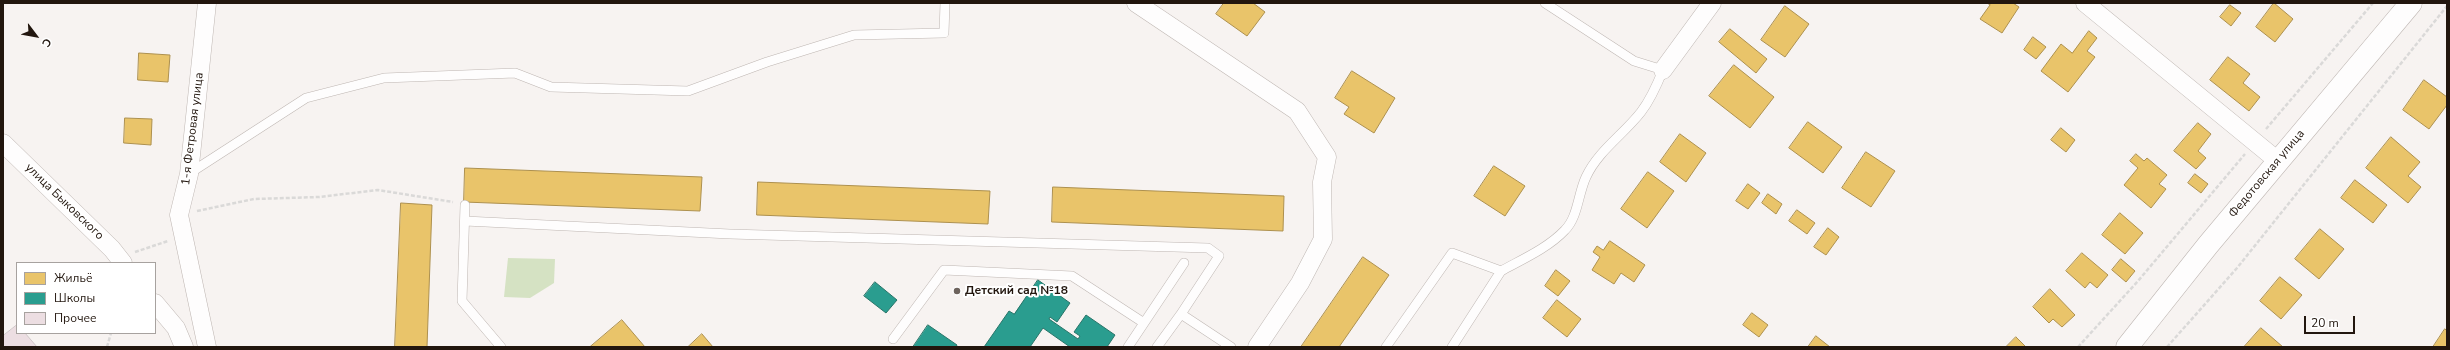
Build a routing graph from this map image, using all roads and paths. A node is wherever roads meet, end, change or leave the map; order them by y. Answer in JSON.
{"nodes":[{"id":1,"x":208,"y":3,"type":"edge"},
{"id":2,"x":945,"y":3,"type":"edge"},
{"id":3,"x":1136,"y":3,"type":"edge"},
{"id":4,"x":1545,"y":3,"type":"edge"},
{"id":5,"x":1712,"y":3,"type":"edge"},
{"id":6,"x":2085,"y":3,"type":"edge"},
{"id":7,"x":2373,"y":3,"type":"edge"},
{"id":8,"x":2411,"y":3,"type":"edge"},
{"id":9,"x":2447,"y":6,"type":"edge"},
{"id":10,"x":1664,"y":70,"type":"junction"},
{"id":11,"x":3,"y":142,"type":"edge"},
{"id":12,"x":2255,"y":142,"type":"junction"},
{"id":13,"x":2278,"y":161,"type":"junction"},
{"id":14,"x":189,"y":174,"type":"junction"},
{"id":15,"x":465,"y":204,"type":"joint"},
{"id":16,"x":179,"y":215,"type":"junction"},
{"id":17,"x":465,"y":221,"type":"junction"},
{"id":18,"x":183,"y":234,"type":"junction"},
{"id":19,"x":120,"y":260,"type":"edge"},
{"id":20,"x":1184,"y":264,"type":"dead end"},
{"id":21,"x":1501,"y":271,"type":"junction"},
{"id":22,"x":156,"y":304,"type":"edge"},
{"id":23,"x":1181,"y":314,"type":"junction"},
{"id":24,"x":1144,"y":323,"type":"junction"},
{"id":25,"x":111,"y":334,"type":"edge"},
{"id":26,"x":893,"y":339,"type":"dead end"},
{"id":27,"x":107,"y":347,"type":"edge"},
{"id":28,"x":184,"y":347,"type":"edge"},
{"id":29,"x":207,"y":347,"type":"edge"},
{"id":30,"x":501,"y":347,"type":"edge"},
{"id":31,"x":1128,"y":347,"type":"edge"},
{"id":32,"x":1157,"y":347,"type":"edge"},
{"id":33,"x":1231,"y":347,"type":"edge"},
{"id":34,"x":1257,"y":347,"type":"edge"},
{"id":35,"x":1386,"y":347,"type":"edge"},
{"id":36,"x":1452,"y":347,"type":"edge"},
{"id":37,"x":2078,"y":347,"type":"edge"},
{"id":38,"x":2127,"y":347,"type":"edge"},
{"id":39,"x":2167,"y":347,"type":"edge"}],
"edges":[{"from":1,"to":14,"type":"street","name":"1-я Фетровая улица"},
{"from":2,"to":14,"type":"lane"},
{"from":3,"to":34,"type":"street"},
{"from":4,"to":10,"type":"lane"},
{"from":5,"to":10,"type":"street"},
{"from":6,"to":12,"type":"street"},
{"from":7,"to":12,"type":"path"},
{"from":8,"to":13,"type":"main road","name":"Федотовская улица"},
{"from":9,"to":39,"type":"path"},
{"from":10,"to":21,"type":"lane"},
{"from":11,"to":19,"type":"street","name":"улица Быковского"},
{"from":12,"to":13,"type":"street"},
{"from":12,"to":37,"type":"path"},
{"from":13,"to":38,"type":"main road","name":"Федотовская улица"},
{"from":14,"to":16,"type":"street","name":"1-я Фетровая улица"},
{"from":15,"to":16,"type":"path"},
{"from":15,"to":17,"type":"lane"},
{"from":16,"to":18,"type":"street","name":"1-я Фетровая улица"},
{"from":17,"to":23,"type":"lane"},
{"from":17,"to":30,"type":"lane"},
{"from":18,"to":19,"type":"path"},
{"from":18,"to":29,"type":"street","name":"1-я Фетровая улица"},
{"from":20,"to":24,"type":"lane"},
{"from":21,"to":35,"type":"lane"},
{"from":21,"to":36,"type":"lane"},
{"from":22,"to":28,"type":"street"},
{"from":23,"to":32,"type":"lane"},
{"from":23,"to":33,"type":"lane"},
{"from":24,"to":26,"type":"lane"},
{"from":24,"to":31,"type":"lane"},
{"from":25,"to":27,"type":"path"}]}
